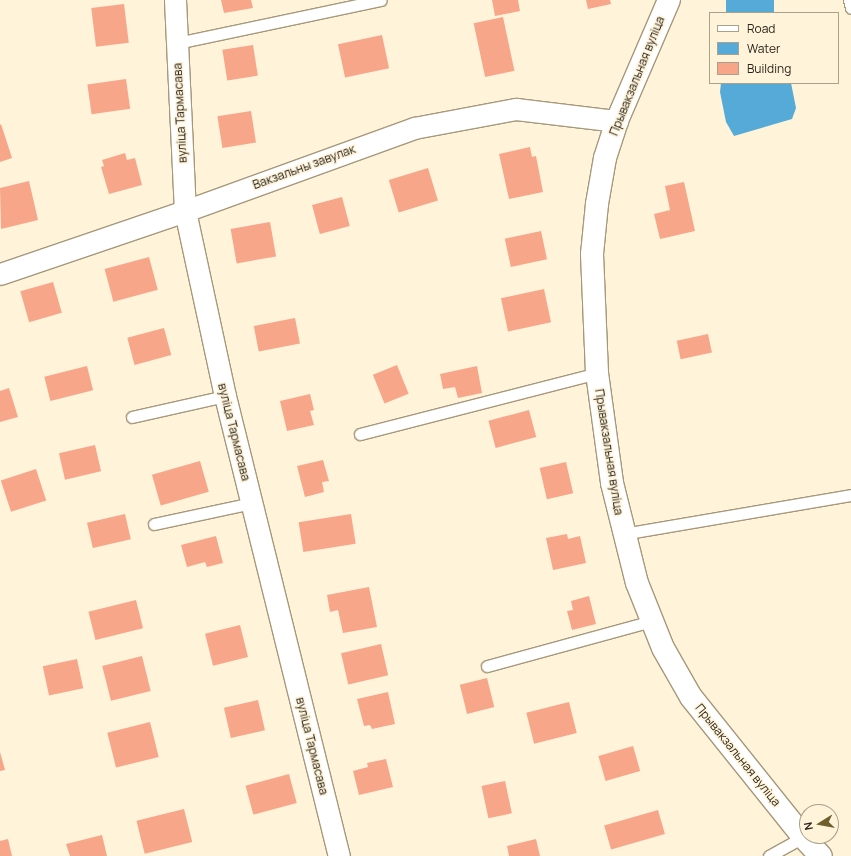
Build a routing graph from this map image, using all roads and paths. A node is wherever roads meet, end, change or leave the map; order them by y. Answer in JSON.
{"nodes":[{"id":1,"x":175,"y":0,"type":"edge"},
{"id":2,"x":381,"y":0,"type":"edge"},
{"id":3,"x":669,"y":0,"type":"edge"},
{"id":4,"x":849,"y":0,"type":"edge"},
{"id":5,"x":851,"y":8,"type":"edge"},
{"id":6,"x":177,"y":43,"type":"junction"},
{"id":7,"x":617,"y":121,"type":"junction"},
{"id":8,"x":185,"y":211,"type":"junction"},
{"id":9,"x":0,"y":274,"type":"edge"},
{"id":10,"x":597,"y":373,"type":"junction"},
{"id":11,"x":225,"y":396,"type":"junction"},
{"id":12,"x":132,"y":417,"type":"dead end"},
{"id":13,"x":360,"y":434,"type":"dead end"},
{"id":14,"x":851,"y":495,"type":"edge"},
{"id":15,"x":252,"y":503,"type":"junction"},
{"id":16,"x":154,"y":524,"type":"dead end"},
{"id":17,"x":623,"y":534,"type":"junction"},
{"id":18,"x":651,"y":621,"type":"junction"},
{"id":19,"x":488,"y":666,"type":"dead end"},
{"id":20,"x":799,"y":832,"type":"edge"},
{"id":21,"x":799,"y":839,"type":"edge"},
{"id":22,"x":810,"y":844,"type":"edge"},
{"id":23,"x":339,"y":856,"type":"edge"},
{"id":24,"x":769,"y":856,"type":"edge"},
{"id":25,"x":821,"y":856,"type":"edge"}],
"edges":[{"from":1,"to":6,"type":"street","name":"вуліца Тармасава"},
{"from":2,"to":6,"type":"lane"},
{"from":3,"to":7,"type":"main road","name":"Прывакзальная вуліца"},
{"from":4,"to":5,"type":"lane"},
{"from":6,"to":8,"type":"street","name":"вуліца Тармасава"},
{"from":7,"to":8,"type":"street","name":"Вакзальны завулак"},
{"from":7,"to":10,"type":"main road","name":"Прывакзальная вуліца"},
{"from":8,"to":9,"type":"street","name":"Вакзальны завулак"},
{"from":8,"to":11,"type":"street","name":"вуліца Тармасава"},
{"from":10,"to":13,"type":"lane"},
{"from":10,"to":17,"type":"main road","name":"Прывакзальная вуліца"},
{"from":11,"to":12,"type":"lane"},
{"from":11,"to":15,"type":"street","name":"вуліца Тармасава"},
{"from":14,"to":17,"type":"lane"},
{"from":15,"to":16,"type":"lane"},
{"from":15,"to":23,"type":"street","name":"вуліца Тармасава"},
{"from":17,"to":18,"type":"main road","name":"Прывакзальная вуліца"},
{"from":18,"to":19,"type":"lane"},
{"from":18,"to":20,"type":"main road","name":"Прывакзальная вуліца"},
{"from":21,"to":24,"type":"lane"},
{"from":22,"to":25,"type":"main road","name":"Прывакзальная вуліца"}]}
